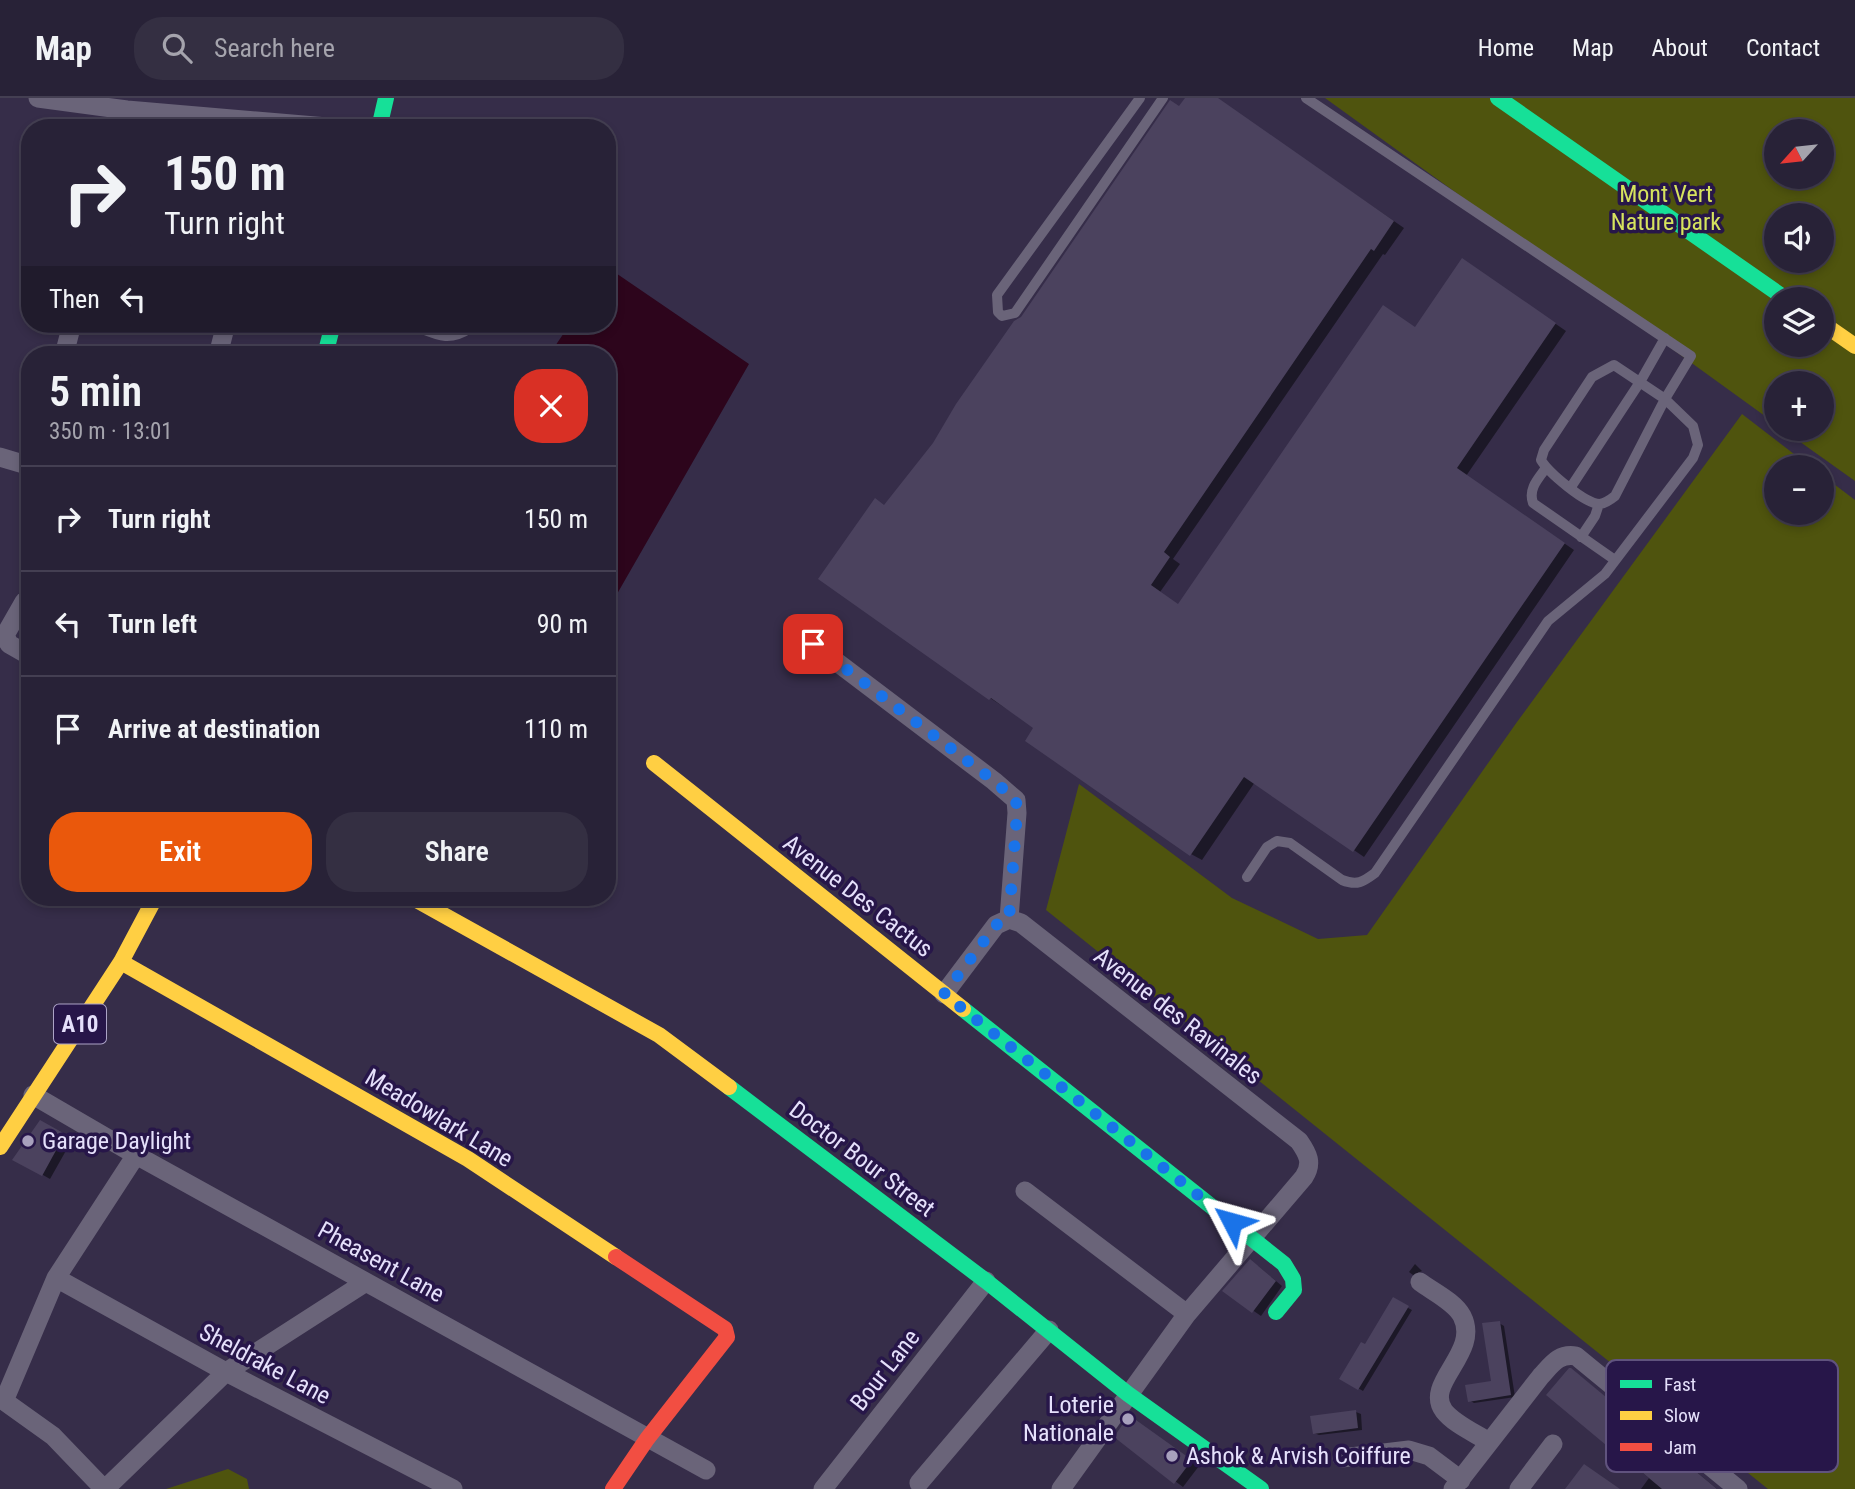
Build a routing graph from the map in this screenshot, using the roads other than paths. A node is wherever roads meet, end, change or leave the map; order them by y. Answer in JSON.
{"nodes":[{"id":1,"x":38,"y":98,"type":"edge"},
{"id":2,"x":386,"y":98,"type":"edge"},
{"id":3,"x":1140,"y":98,"type":"edge"},
{"id":4,"x":1163,"y":98,"type":"edge"},
{"id":5,"x":1306,"y":98,"type":"edge"},
{"id":6,"x":1498,"y":98,"type":"edge"},
{"id":7,"x":125,"y":119,"type":"edge"},
{"id":8,"x":381,"y":119,"type":"edge"},
{"id":9,"x":1077,"y":187,"type":"junction"},
{"id":10,"x":1093,"y":198,"type":"junction"},
{"id":11,"x":1769,"y":287,"type":"edge"},
{"id":12,"x":1834,"y":331,"type":"edge"},
{"id":13,"x":1665,"y":338,"type":"junction"},
{"id":14,"x":1855,"y":346,"type":"edge"},
{"id":15,"x":1640,"y":382,"type":"junction"},
{"id":16,"x":1665,"y":399,"type":"junction"},
{"id":17,"x":0,"y":457,"type":"edge"},
{"id":18,"x":21,"y":463,"type":"edge"},
{"id":19,"x":1546,"y":468,"type":"junction"},
{"id":20,"x":1571,"y":487,"type":"junction"},
{"id":21,"x":1599,"y":504,"type":"junction"},
{"id":22,"x":1581,"y":537,"type":"junction"},
{"id":23,"x":1615,"y":560,"type":"junction"},
{"id":24,"x":21,"y":607,"type":"edge"},
{"id":25,"x":813,"y":644,"type":"dead end"},
{"id":26,"x":21,"y":650,"type":"edge"},
{"id":27,"x":654,"y":763,"type":"dead end"},
{"id":28,"x":1247,"y":877,"type":"dead end"},
{"id":29,"x":151,"y":906,"type":"edge"},
{"id":30,"x":427,"y":906,"type":"edge"},
{"id":31,"x":1009,"y":919,"type":"junction"},
{"id":32,"x":121,"y":962,"type":"junction"},
{"id":33,"x":944,"y":994,"type":"junction"},
{"id":34,"x":33,"y":1095,"type":"junction"},
{"id":35,"x":0,"y":1147,"type":"edge"},
{"id":36,"x":136,"y":1155,"type":"junction"},
{"id":37,"x":1025,"y":1191,"type":"dead end"},
{"id":38,"x":1252,"y":1239,"type":"junction"},
{"id":39,"x":56,"y":1278,"type":"junction"},
{"id":40,"x":366,"y":1282,"type":"junction"},
{"id":41,"x":986,"y":1282,"type":"junction"},
{"id":42,"x":1420,"y":1282,"type":"dead end"},
{"id":43,"x":1276,"y":1312,"type":"dead end"},
{"id":44,"x":1187,"y":1314,"type":"junction"},
{"id":45,"x":1049,"y":1330,"type":"junction"},
{"id":46,"x":226,"y":1372,"type":"junction"},
{"id":47,"x":1606,"y":1381,"type":"edge"},
{"id":48,"x":1128,"y":1394,"type":"junction"},
{"id":49,"x":647,"y":1439,"type":"junction"},
{"id":50,"x":1489,"y":1442,"type":"junction"},
{"id":51,"x":1553,"y":1444,"type":"dead end"},
{"id":52,"x":1342,"y":1458,"type":"dead end"},
{"id":53,"x":706,"y":1470,"type":"dead end"},
{"id":54,"x":1717,"y":1472,"type":"edge"},
{"id":55,"x":919,"y":1483,"type":"dead end"},
{"id":56,"x":1457,"y":1484,"type":"edge"},
{"id":57,"x":104,"y":1489,"type":"edge"},
{"id":58,"x":453,"y":1489,"type":"edge"},
{"id":59,"x":613,"y":1489,"type":"edge"},
{"id":60,"x":823,"y":1489,"type":"edge"},
{"id":61,"x":1061,"y":1489,"type":"edge"},
{"id":62,"x":1261,"y":1489,"type":"edge"},
{"id":63,"x":1519,"y":1489,"type":"edge"},
{"id":64,"x":1738,"y":1489,"type":"edge"}],
"edges":[{"from":1,"to":7,"type":"street"},
{"from":2,"to":8,"type":"street"},
{"from":3,"to":9,"type":"lane"},
{"from":4,"to":10,"type":"lane"},
{"from":5,"to":13,"type":"lane"},
{"from":6,"to":11,"type":"street"},
{"from":9,"to":10,"type":"lane"},
{"from":9,"to":10,"type":"lane"},
{"from":12,"to":14,"type":"street"},
{"from":13,"to":15,"type":"lane"},
{"from":13,"to":16,"type":"lane"},
{"from":15,"to":16,"type":"lane"},
{"from":15,"to":19,"type":"lane"},
{"from":15,"to":20,"type":"lane"},
{"from":16,"to":21,"type":"lane"},
{"from":16,"to":23,"type":"lane"},
{"from":17,"to":18,"type":"street"},
{"from":19,"to":20,"type":"lane"},
{"from":19,"to":22,"type":"lane"},
{"from":20,"to":21,"type":"lane"},
{"from":21,"to":22,"type":"lane"},
{"from":22,"to":23,"type":"lane"},
{"from":23,"to":28,"type":"lane"},
{"from":24,"to":26,"type":"street"},
{"from":25,"to":31,"type":"street"},
{"from":27,"to":33,"type":"street","name":"Avenue Des Cactus"},
{"from":29,"to":32,"type":"street","number":"A10"},
{"from":30,"to":41,"type":"street","name":"Doctor Bour Street"},
{"from":31,"to":33,"type":"street"},
{"from":31,"to":38,"type":"street","name":"Avenue des Ravinales"},
{"from":32,"to":34,"type":"street","number":"A10"},
{"from":32,"to":49,"type":"street","name":"Meadowlark Lane"},
{"from":33,"to":38,"type":"street","name":"Avenue Des Cactus"},
{"from":34,"to":35,"type":"street","number":"A10"},
{"from":34,"to":36,"type":"street","name":"Pheasent Lane"},
{"from":36,"to":39,"type":"street"},
{"from":36,"to":40,"type":"street","name":"Pheasent Lane"},
{"from":37,"to":44,"type":"street"},
{"from":38,"to":43,"type":"street","name":"Avenue Des Cactus"},
{"from":38,"to":44,"type":"street"},
{"from":39,"to":46,"type":"street","name":"Sheldrake Lane"},
{"from":39,"to":57,"type":"street"},
{"from":40,"to":46,"type":"street"},
{"from":40,"to":49,"type":"street","name":"Pheasent Lane"},
{"from":41,"to":45,"type":"street","name":"Doctor Bour Street"},
{"from":41,"to":60,"type":"street","name":"Bour Lane"},
{"from":42,"to":50,"type":"street"},
{"from":44,"to":48,"type":"street"},
{"from":45,"to":48,"type":"street","name":"Doctor Bour Street"},
{"from":45,"to":55,"type":"street"},
{"from":46,"to":57,"type":"street"},
{"from":46,"to":58,"type":"street","name":"Sheldrake Lane"},
{"from":47,"to":50,"type":"street"},
{"from":48,"to":61,"type":"street"},
{"from":48,"to":62,"type":"street","name":"Doctor Bour Street"},
{"from":49,"to":53,"type":"street","name":"Pheasent Lane"},
{"from":49,"to":59,"type":"street"},
{"from":50,"to":56,"type":"street"},
{"from":51,"to":63,"type":"street"},
{"from":52,"to":56,"type":"street"},
{"from":54,"to":64,"type":"street"}]}
